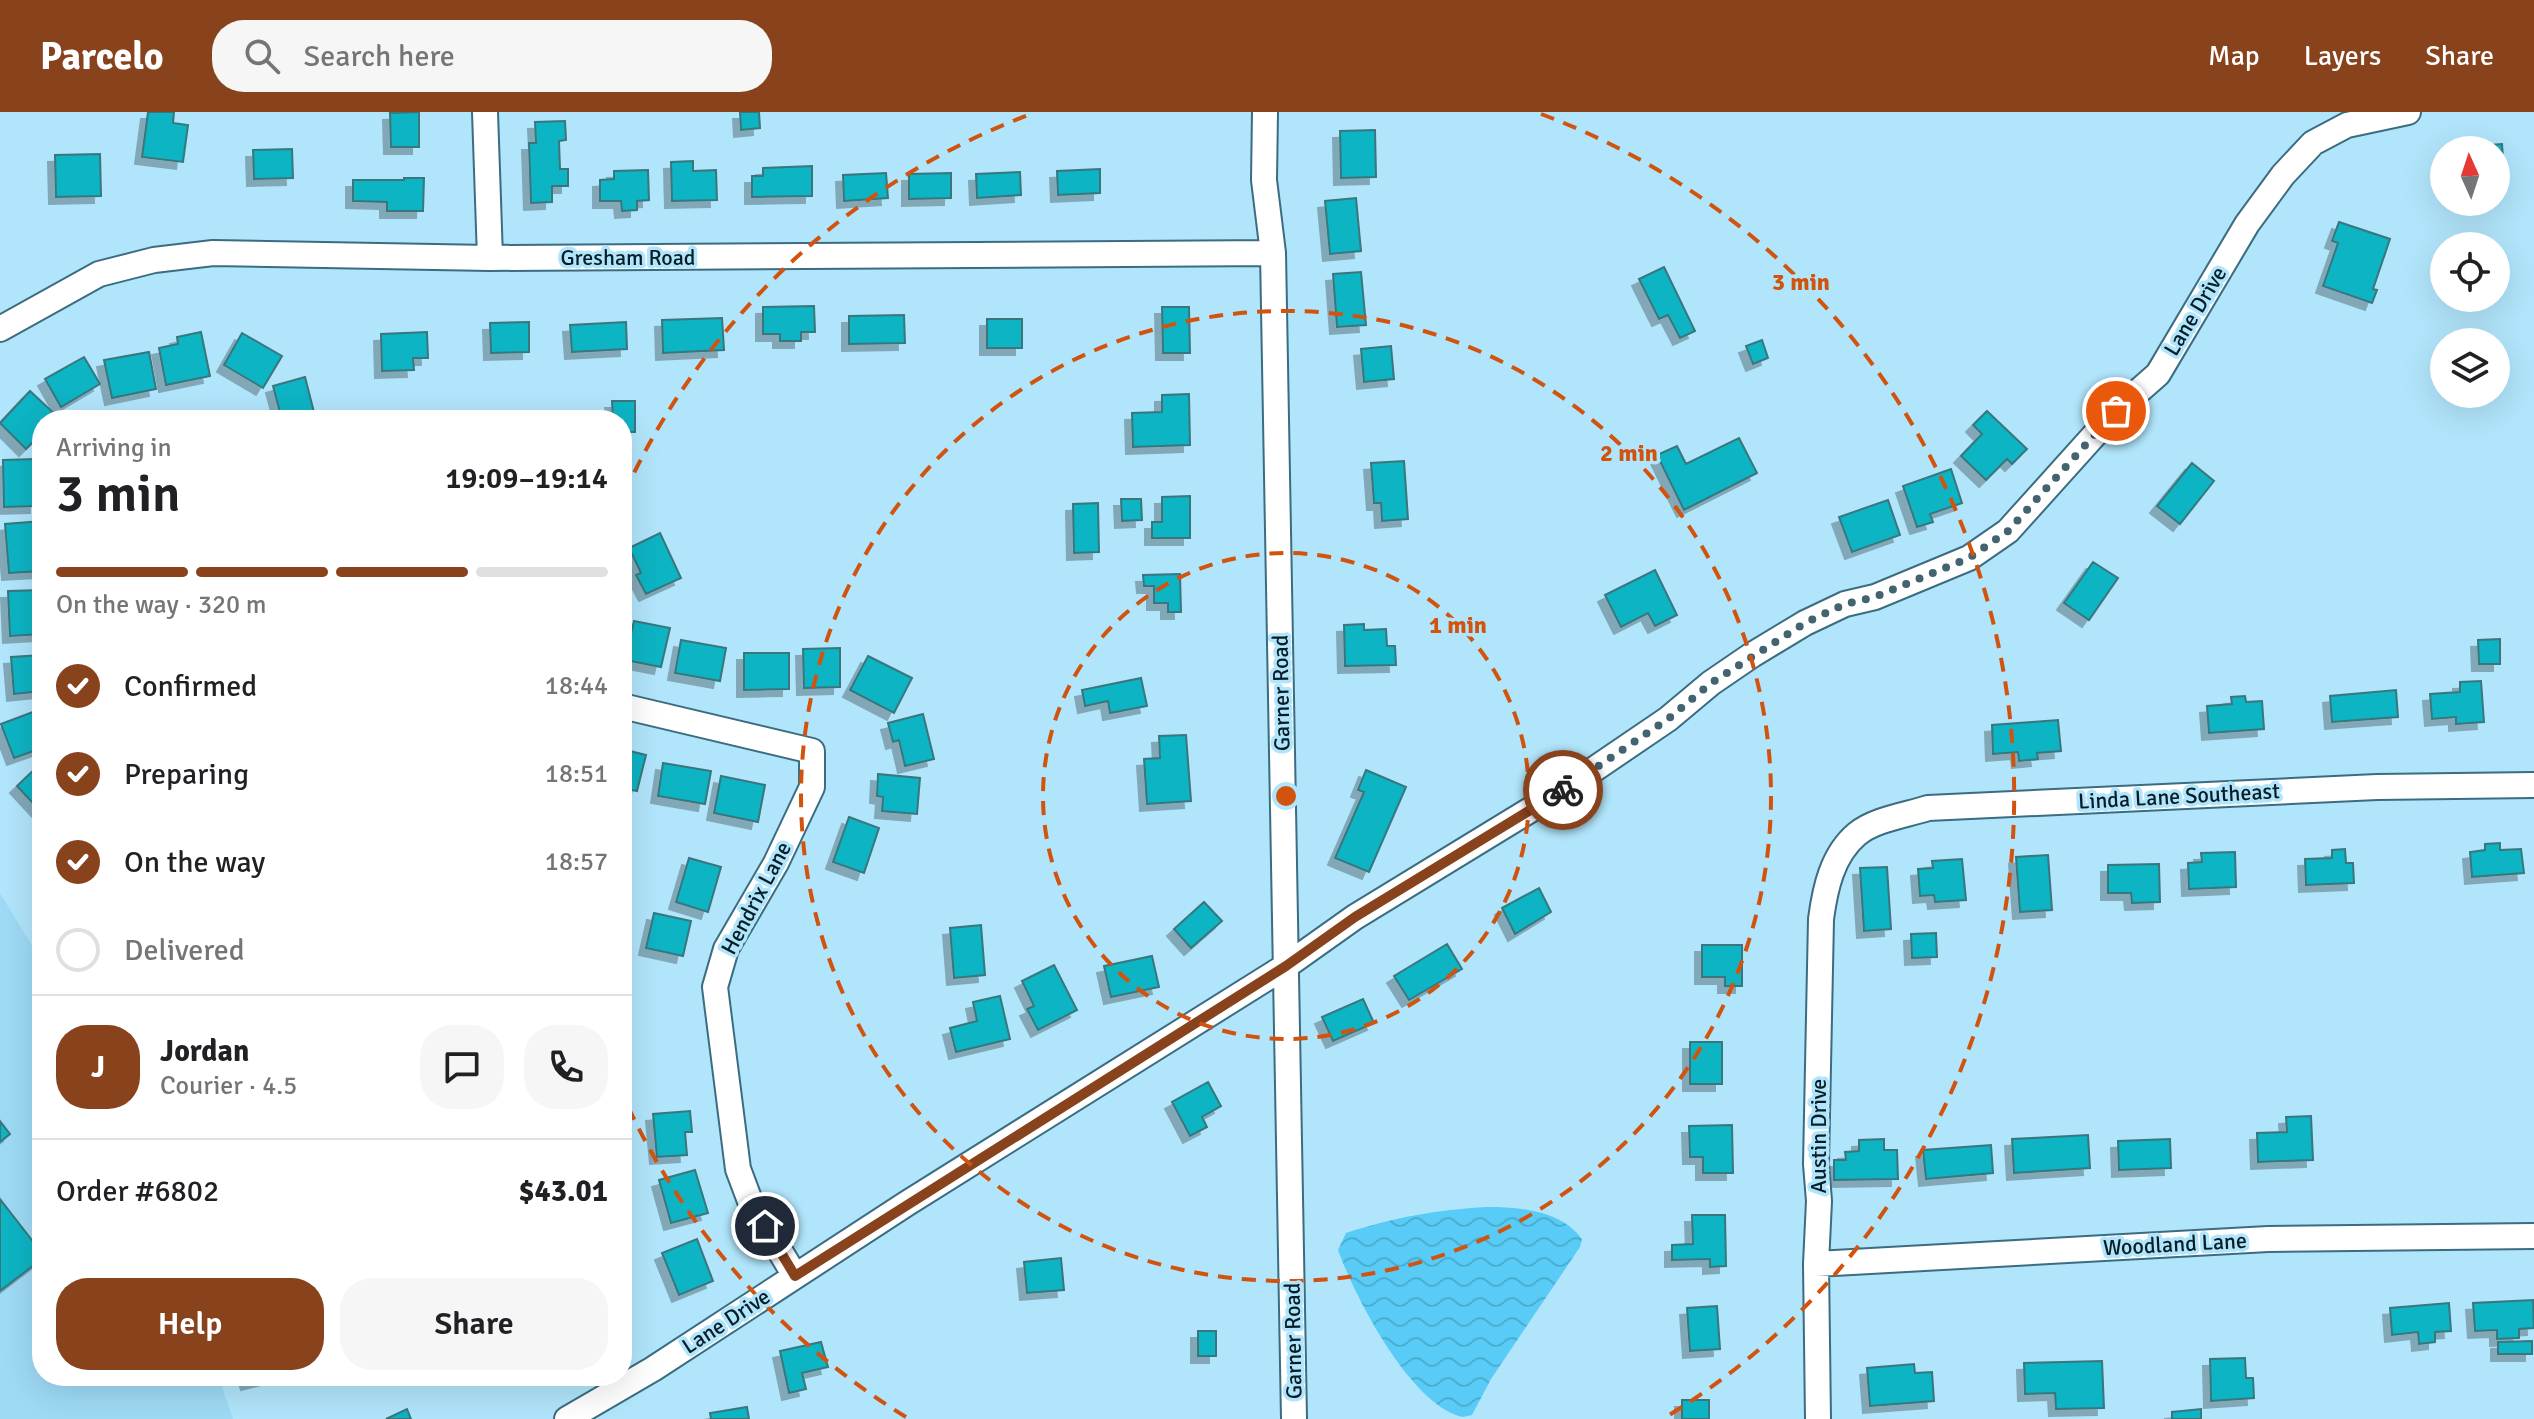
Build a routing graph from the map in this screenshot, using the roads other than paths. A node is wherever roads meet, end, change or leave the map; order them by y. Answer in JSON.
{"nodes":[{"id":1,"x":485,"y":112,"type":"edge"},
{"id":2,"x":1265,"y":112,"type":"edge"},
{"id":3,"x":2408,"y":112,"type":"edge"},
{"id":4,"x":1273,"y":253,"type":"junction"},
{"id":5,"x":490,"y":258,"type":"junction"},
{"id":6,"x":0,"y":329,"type":"edge"},
{"id":7,"x":632,"y":708,"type":"edge"},
{"id":8,"x":2534,"y":785,"type":"edge"},
{"id":9,"x":1839,"y":856,"type":"joint"},
{"id":10,"x":1286,"y":966,"type":"junction"},
{"id":11,"x":2534,"y":1236,"type":"edge"},
{"id":12,"x":1816,"y":1264,"type":"junction"},
{"id":13,"x":795,"y":1276,"type":"junction"},
{"id":14,"x":632,"y":1381,"type":"edge"},
{"id":15,"x":624,"y":1386,"type":"edge"},
{"id":16,"x":567,"y":1419,"type":"edge"},
{"id":17,"x":1294,"y":1419,"type":"edge"},
{"id":18,"x":1818,"y":1419,"type":"edge"}],
"edges":[{"from":1,"to":5,"type":"street"},
{"from":2,"to":4,"type":"street","name":"Garner Road"},
{"from":3,"to":10,"type":"street","name":"Lane Drive"},
{"from":4,"to":5,"type":"street","name":"Gresham Road"},
{"from":4,"to":10,"type":"street","name":"Garner Road"},
{"from":5,"to":6,"type":"street","name":"Gresham Road"},
{"from":7,"to":13,"type":"street","name":"Hendrix Lane"},
{"from":8,"to":9,"type":"street","name":"Linda Lane Southeast"},
{"from":9,"to":12,"type":"street","name":"Austin Drive"},
{"from":10,"to":13,"type":"street","name":"Lane Drive"},
{"from":10,"to":17,"type":"street","name":"Garner Road"},
{"from":11,"to":12,"type":"street","name":"Woodland Lane"},
{"from":12,"to":18,"type":"street","name":"Austin Drive"},
{"from":13,"to":14,"type":"street","name":"Lane Drive"},
{"from":15,"to":16,"type":"street","name":"Lane Drive"}]}
